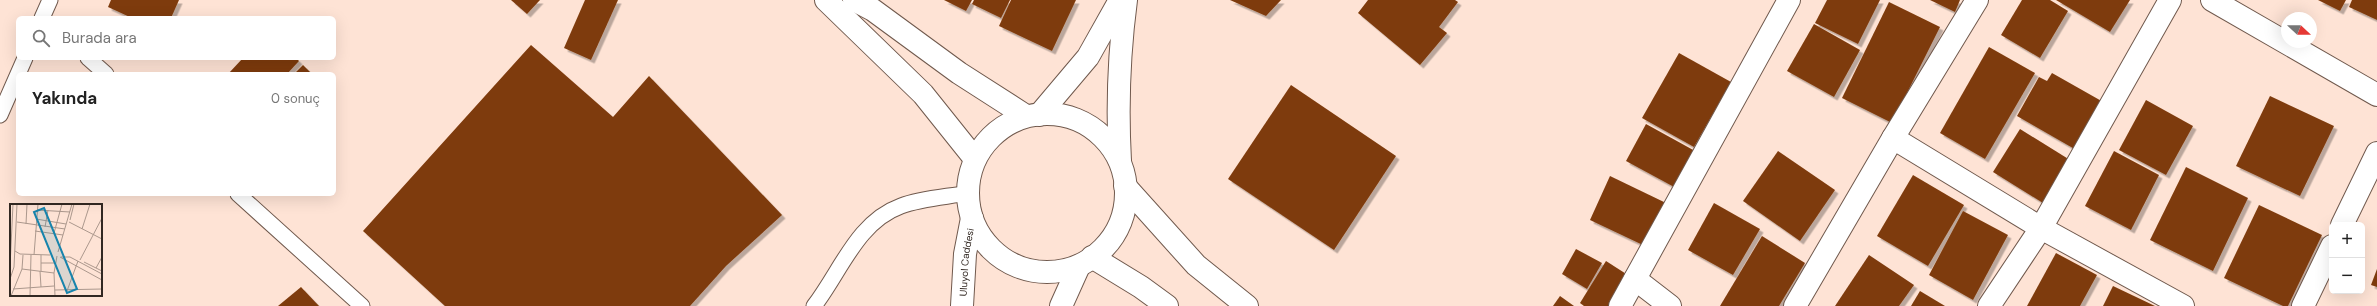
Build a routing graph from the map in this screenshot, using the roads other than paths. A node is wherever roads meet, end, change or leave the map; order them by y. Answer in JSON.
{"nodes":[{"id":1,"x":50,"y":0,"type":"edge"},
{"id":2,"x":826,"y":0,"type":"edge"},
{"id":3,"x":854,"y":0,"type":"edge"},
{"id":4,"x":1120,"y":0,"type":"edge"},
{"id":5,"x":1126,"y":0,"type":"edge"},
{"id":6,"x":1789,"y":0,"type":"edge"},
{"id":7,"x":1977,"y":0,"type":"edge"},
{"id":8,"x":2170,"y":0,"type":"edge"},
{"id":9,"x":2212,"y":0,"type":"edge"},
{"id":10,"x":875,"y":5,"type":"edge"},
{"id":11,"x":44,"y":16,"type":"edge"},
{"id":12,"x":24,"y":60,"type":"edge"},
{"id":13,"x":90,"y":60,"type":"edge"},
{"id":14,"x":19,"y":72,"type":"edge"},
{"id":15,"x":104,"y":72,"type":"edge"},
{"id":16,"x":16,"y":79,"type":"edge"},
{"id":17,"x":2377,"y":95,"type":"edge"},
{"id":18,"x":0,"y":115,"type":"edge"},
{"id":19,"x":1032,"y":116,"type":"junction"},
{"id":20,"x":1893,"y":138,"type":"junction"},
{"id":21,"x":2377,"y":153,"type":"edge"},
{"id":22,"x":975,"y":160,"type":"junction"},
{"id":23,"x":1122,"y":176,"type":"junction"},
{"id":24,"x":968,"y":193,"type":"junction"},
{"id":25,"x":240,"y":196,"type":"edge"},
{"id":26,"x":972,"y":218,"type":"junction"},
{"id":27,"x":2343,"y":222,"type":"edge"},
{"id":28,"x":2042,"y":228,"type":"junction"},
{"id":29,"x":2329,"y":252,"type":"edge"},
{"id":30,"x":1085,"y":261,"type":"junction"},
{"id":31,"x":1635,"y":279,"type":"junction"},
{"id":32,"x":362,"y":306,"type":"edge"},
{"id":33,"x":814,"y":306,"type":"edge"},
{"id":34,"x":962,"y":306,"type":"edge"},
{"id":35,"x":1062,"y":306,"type":"edge"},
{"id":36,"x":1168,"y":306,"type":"edge"},
{"id":37,"x":1247,"y":306,"type":"edge"},
{"id":38,"x":1620,"y":306,"type":"edge"},
{"id":39,"x":1670,"y":306,"type":"edge"},
{"id":40,"x":1795,"y":306,"type":"edge"},
{"id":41,"x":1989,"y":306,"type":"edge"},
{"id":42,"x":2183,"y":306,"type":"edge"},
{"id":43,"x":2303,"y":306,"type":"edge"}],
"edges":[{"from":1,"to":11,"type":"lane"},
{"from":2,"to":22,"type":"street"},
{"from":3,"to":10,"type":"street"},
{"from":4,"to":19,"type":"street"},
{"from":5,"to":23,"type":"street"},
{"from":6,"to":31,"type":"street"},
{"from":7,"to":20,"type":"street"},
{"from":8,"to":28,"type":"street"},
{"from":9,"to":17,"type":"street"},
{"from":10,"to":19,"type":"street"},
{"from":12,"to":14,"type":"lane"},
{"from":13,"to":15,"type":"lane"},
{"from":16,"to":18,"type":"lane"},
{"from":19,"to":22,"type":"street"},
{"from":19,"to":23,"type":"street"},
{"from":20,"to":28,"type":"street"},
{"from":20,"to":40,"type":"street"},
{"from":21,"to":27,"type":"street"},
{"from":22,"to":24,"type":"street"},
{"from":23,"to":30,"type":"street"},
{"from":23,"to":37,"type":"street"},
{"from":24,"to":26,"type":"street"},
{"from":24,"to":33,"type":"lane"},
{"from":25,"to":32,"type":"lane"},
{"from":26,"to":30,"type":"street"},
{"from":26,"to":34,"type":"street","name":"Uluyol Caddesi"},
{"from":28,"to":41,"type":"street"},
{"from":28,"to":42,"type":"street"},
{"from":29,"to":43,"type":"street"},
{"from":30,"to":35,"type":"street"},
{"from":30,"to":36,"type":"street"},
{"from":31,"to":38,"type":"street"},
{"from":31,"to":39,"type":"street"}]}
